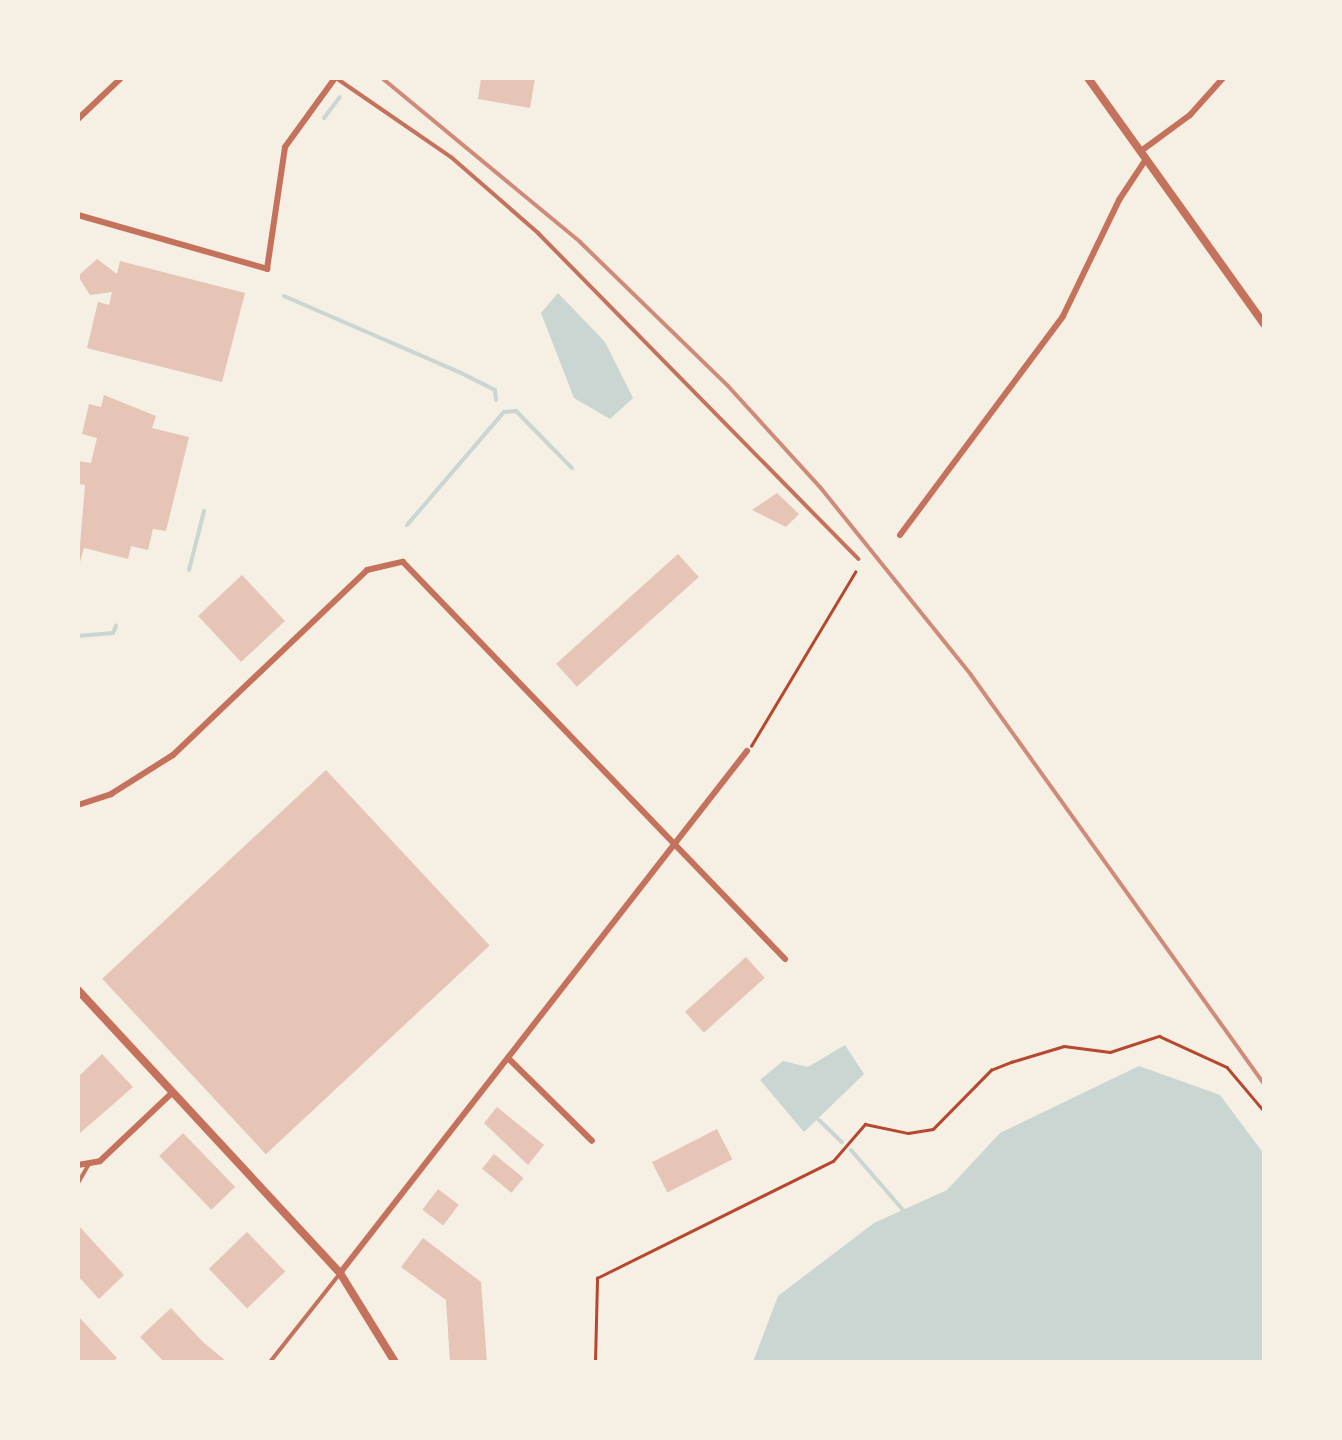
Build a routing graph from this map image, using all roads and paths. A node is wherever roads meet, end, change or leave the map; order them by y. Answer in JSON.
{"nodes":[{"id":1,"x":122,"y":78,"type":"edge"},
{"id":2,"x":336,"y":78,"type":"edge"},
{"id":3,"x":1088,"y":78,"type":"edge"},
{"id":4,"x":1222,"y":78,"type":"edge"},
{"id":5,"x":78,"y":119,"type":"edge"},
{"id":6,"x":1143,"y":155,"type":"junction"},
{"id":7,"x":78,"y":215,"type":"edge"},
{"id":8,"x":1264,"y":324,"type":"edge"},
{"id":9,"x":900,"y":535,"type":"dead end"},
{"id":10,"x":858,"y":559,"type":"dead end"},
{"id":11,"x":854,"y":572,"type":"dead end"},
{"id":12,"x":747,"y":751,"type":"joint"},
{"id":13,"x":78,"y":805,"type":"edge"},
{"id":14,"x":674,"y":846,"type":"junction"},
{"id":15,"x":785,"y":958,"type":"dead end"},
{"id":16,"x":78,"y":990,"type":"edge"},
{"id":17,"x":510,"y":1060,"type":"junction"},
{"id":18,"x":174,"y":1092,"type":"junction"},
{"id":19,"x":1264,"y":1111,"type":"edge"},
{"id":20,"x":592,"y":1141,"type":"dead end"},
{"id":21,"x":78,"y":1164,"type":"edge"},
{"id":22,"x":89,"y":1164,"type":"junction"},
{"id":23,"x":78,"y":1183,"type":"edge"},
{"id":24,"x":340,"y":1272,"type":"junction"},
{"id":25,"x":270,"y":1362,"type":"edge"},
{"id":26,"x":395,"y":1362,"type":"edge"},
{"id":27,"x":594,"y":1362,"type":"edge"}],
"edges":[{"from":1,"to":5,"type":"street"},
{"from":2,"to":7,"type":"street"},
{"from":2,"to":10,"type":"lane"},
{"from":3,"to":6,"type":"street"},
{"from":4,"to":6,"type":"street"},
{"from":6,"to":8,"type":"street"},
{"from":6,"to":9,"type":"street"},
{"from":11,"to":12,"type":"path"},
{"from":12,"to":14,"type":"street"},
{"from":13,"to":14,"type":"street"},
{"from":14,"to":15,"type":"street"},
{"from":14,"to":17,"type":"street"},
{"from":16,"to":18,"type":"street"},
{"from":17,"to":20,"type":"street"},
{"from":17,"to":24,"type":"street"},
{"from":18,"to":22,"type":"street"},
{"from":18,"to":24,"type":"street"},
{"from":19,"to":27,"type":"path"},
{"from":21,"to":22,"type":"street"},
{"from":22,"to":23,"type":"lane"},
{"from":24,"to":25,"type":"lane"},
{"from":24,"to":26,"type":"street"}]}
